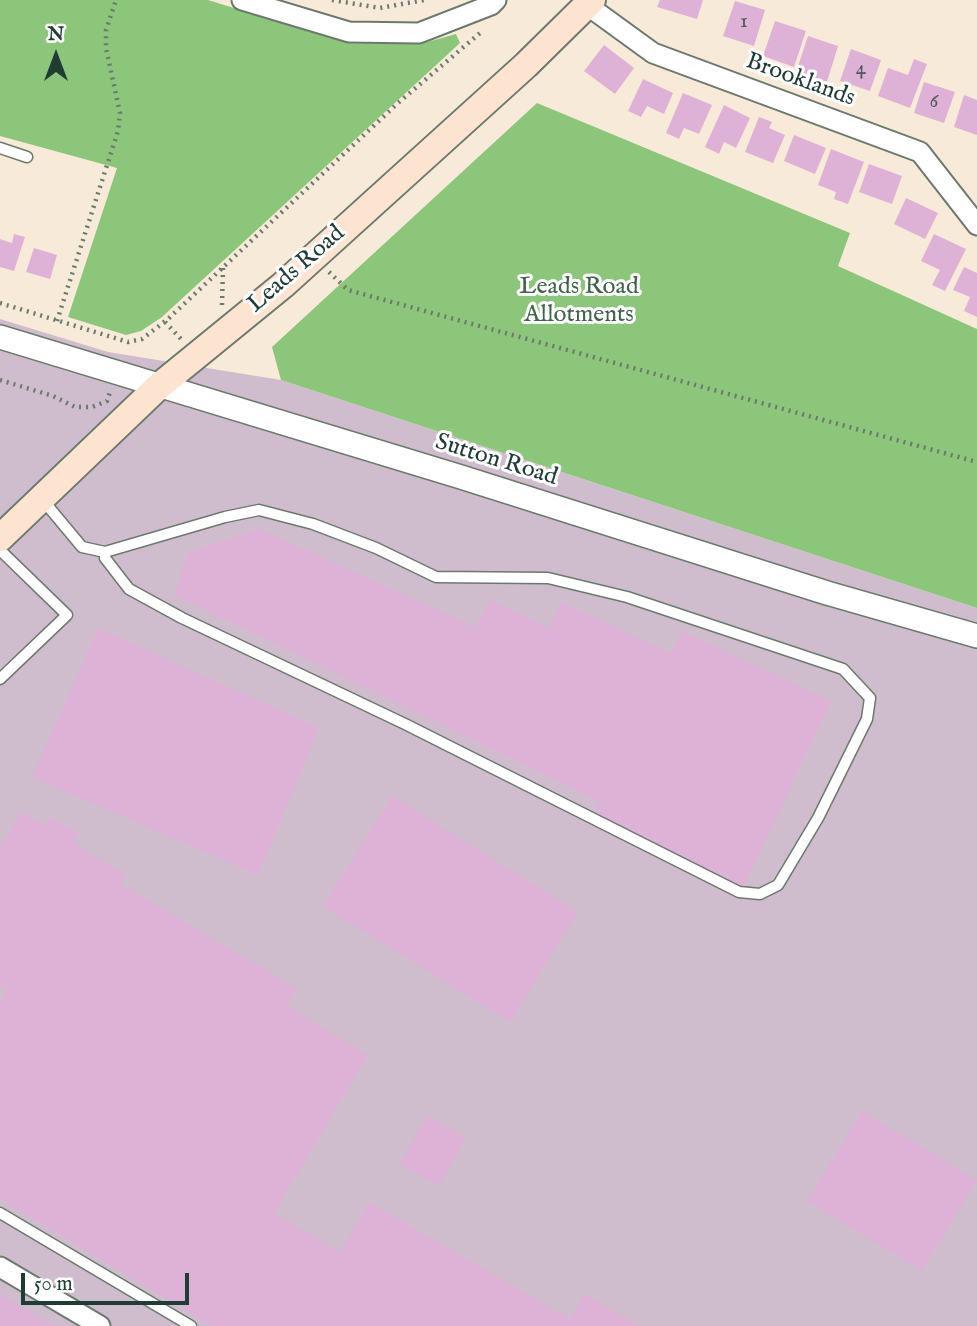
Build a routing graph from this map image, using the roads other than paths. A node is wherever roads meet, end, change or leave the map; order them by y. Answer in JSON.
{"nodes":[{"id":1,"x":242,"y":0,"type":"edge"},
{"id":2,"x":496,"y":0,"type":"edge"},
{"id":3,"x":590,"y":3,"type":"edge"},
{"id":4,"x":0,"y":148,"type":"edge"},
{"id":5,"x":27,"y":158,"type":"dead end"},
{"id":6,"x":977,"y":225,"type":"edge"},
{"id":7,"x":0,"y":337,"type":"edge"},
{"id":8,"x":159,"y":387,"type":"junction"},
{"id":9,"x":42,"y":499,"type":"junction"},
{"id":10,"x":0,"y":538,"type":"edge"},
{"id":11,"x":0,"y":550,"type":"edge"},
{"id":12,"x":105,"y":552,"type":"junction"},
{"id":13,"x":977,"y":636,"type":"edge"},
{"id":14,"x":0,"y":679,"type":"edge"},
{"id":15,"x":0,"y":1213,"type":"edge"},
{"id":16,"x":0,"y":1267,"type":"edge"},
{"id":17,"x":100,"y":1326,"type":"edge"},
{"id":18,"x":191,"y":1326,"type":"edge"}],
"edges":[{"from":1,"to":2,"type":"street"},
{"from":3,"to":6,"type":"street","name":"Brooklands"},
{"from":3,"to":8,"type":"main road","name":"Leads Road"},
{"from":4,"to":5,"type":"lane"},
{"from":7,"to":8,"type":"street","name":"Sutton Road"},
{"from":8,"to":9,"type":"main road","name":"Leads Road"},
{"from":8,"to":13,"type":"street","name":"Sutton Road"},
{"from":9,"to":10,"type":"main road","name":"Leads Road"},
{"from":9,"to":12,"type":"lane"},
{"from":11,"to":14,"type":"lane"},
{"from":12,"to":12,"type":"lane"},
{"from":15,"to":18,"type":"lane"},
{"from":16,"to":17,"type":"street"}]}
